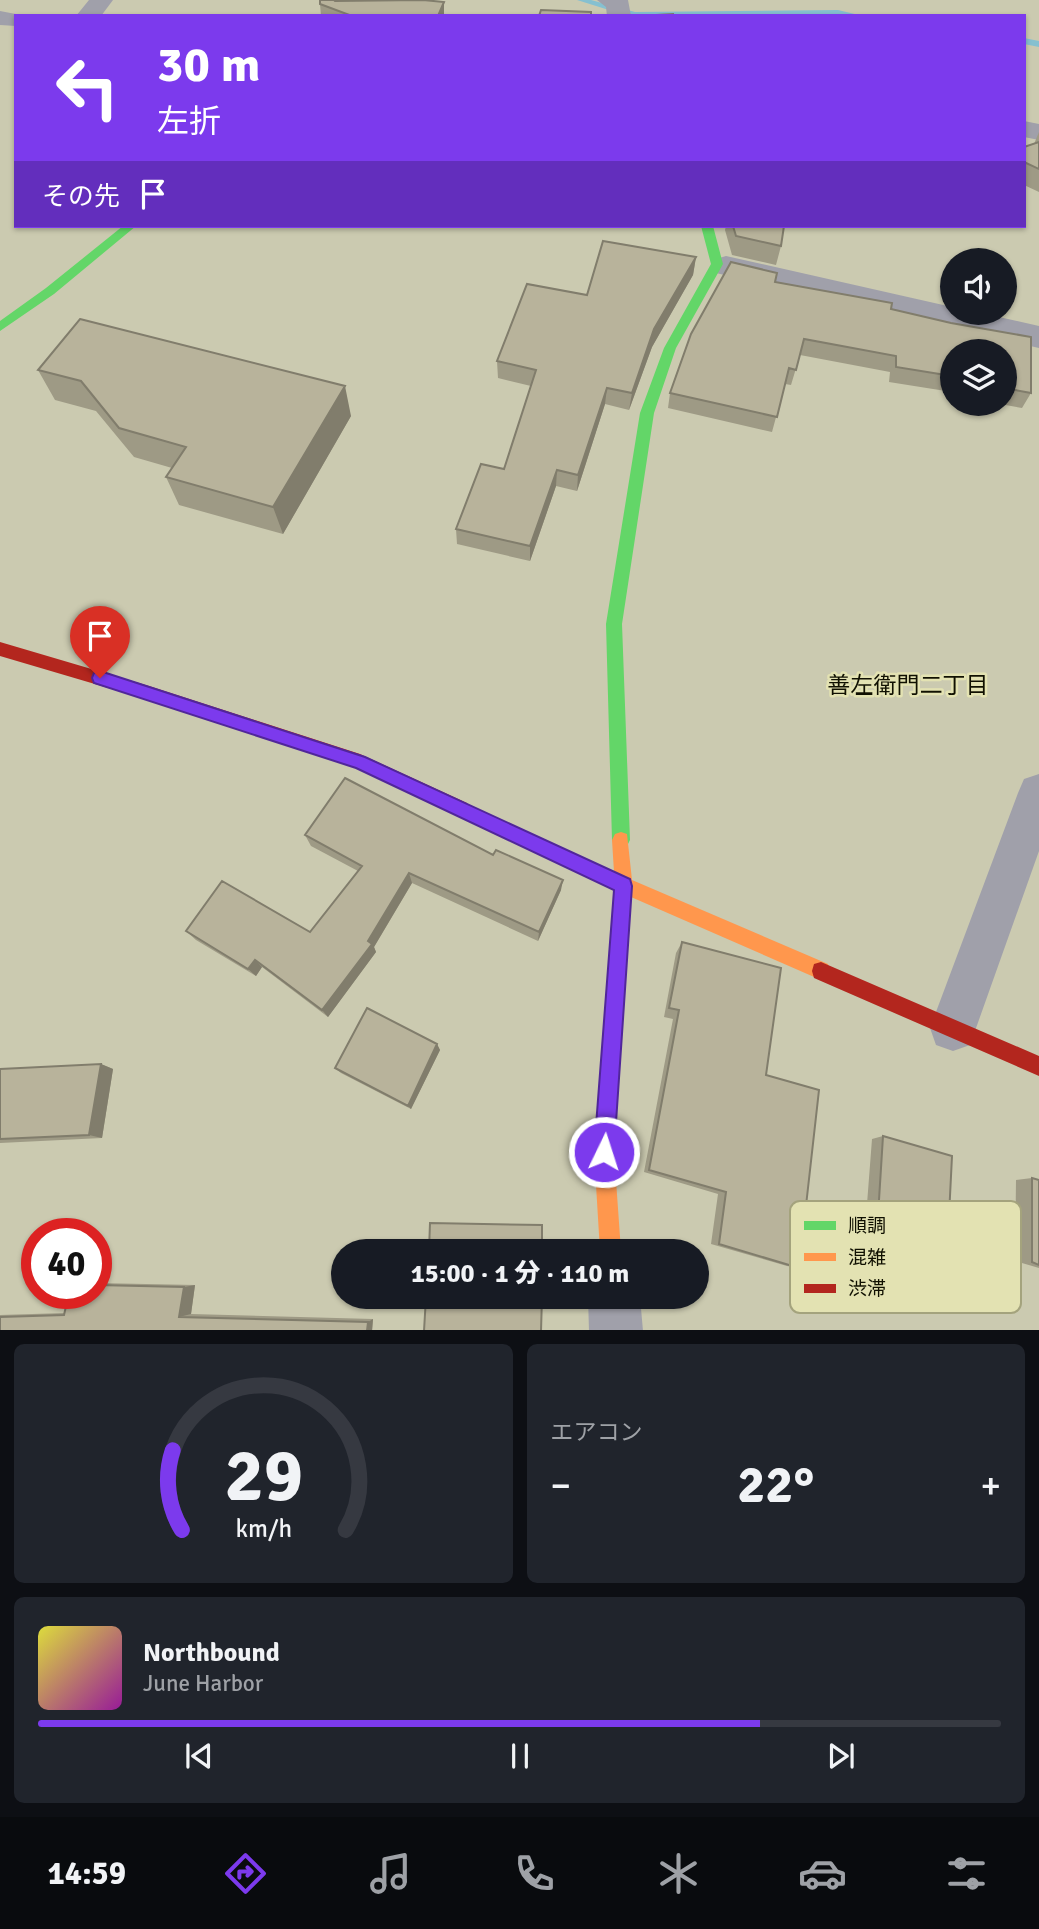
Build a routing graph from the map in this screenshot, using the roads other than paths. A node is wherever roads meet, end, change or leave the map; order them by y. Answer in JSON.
{"nodes":[{"id":1,"x":101,"y":0,"type":"edge"},
{"id":2,"x":609,"y":0,"type":"edge"},
{"id":3,"x":90,"y":14,"type":"edge"},
{"id":4,"x":619,"y":14,"type":"edge"},
{"id":5,"x":128,"y":228,"type":"edge"},
{"id":6,"x":708,"y":228,"type":"edge"},
{"id":7,"x":717,"y":264,"type":"junction"},
{"id":8,"x":0,"y":327,"type":"edge"},
{"id":9,"x":1039,"y":337,"type":"edge"},
{"id":10,"x":0,"y":649,"type":"edge"},
{"id":11,"x":1039,"y":793,"type":"edge"},
{"id":12,"x":623,"y":886,"type":"junction"},
{"id":13,"x":953,"y":1028,"type":"junction"},
{"id":14,"x":1039,"y":1066,"type":"edge"},
{"id":15,"x":610,"y":1239,"type":"edge"},
{"id":16,"x":615,"y":1309,"type":"edge"},
{"id":17,"x":616,"y":1330,"type":"edge"}],
"edges":[{"from":1,"to":3,"type":"street"},
{"from":2,"to":4,"type":"street"},
{"from":5,"to":8,"type":"street"},
{"from":6,"to":7,"type":"street"},
{"from":7,"to":9,"type":"street"},
{"from":7,"to":12,"type":"street"},
{"from":10,"to":12,"type":"street"},
{"from":11,"to":13,"type":"street"},
{"from":12,"to":13,"type":"street"},
{"from":12,"to":15,"type":"street"},
{"from":13,"to":14,"type":"street"},
{"from":16,"to":17,"type":"street"}]}
